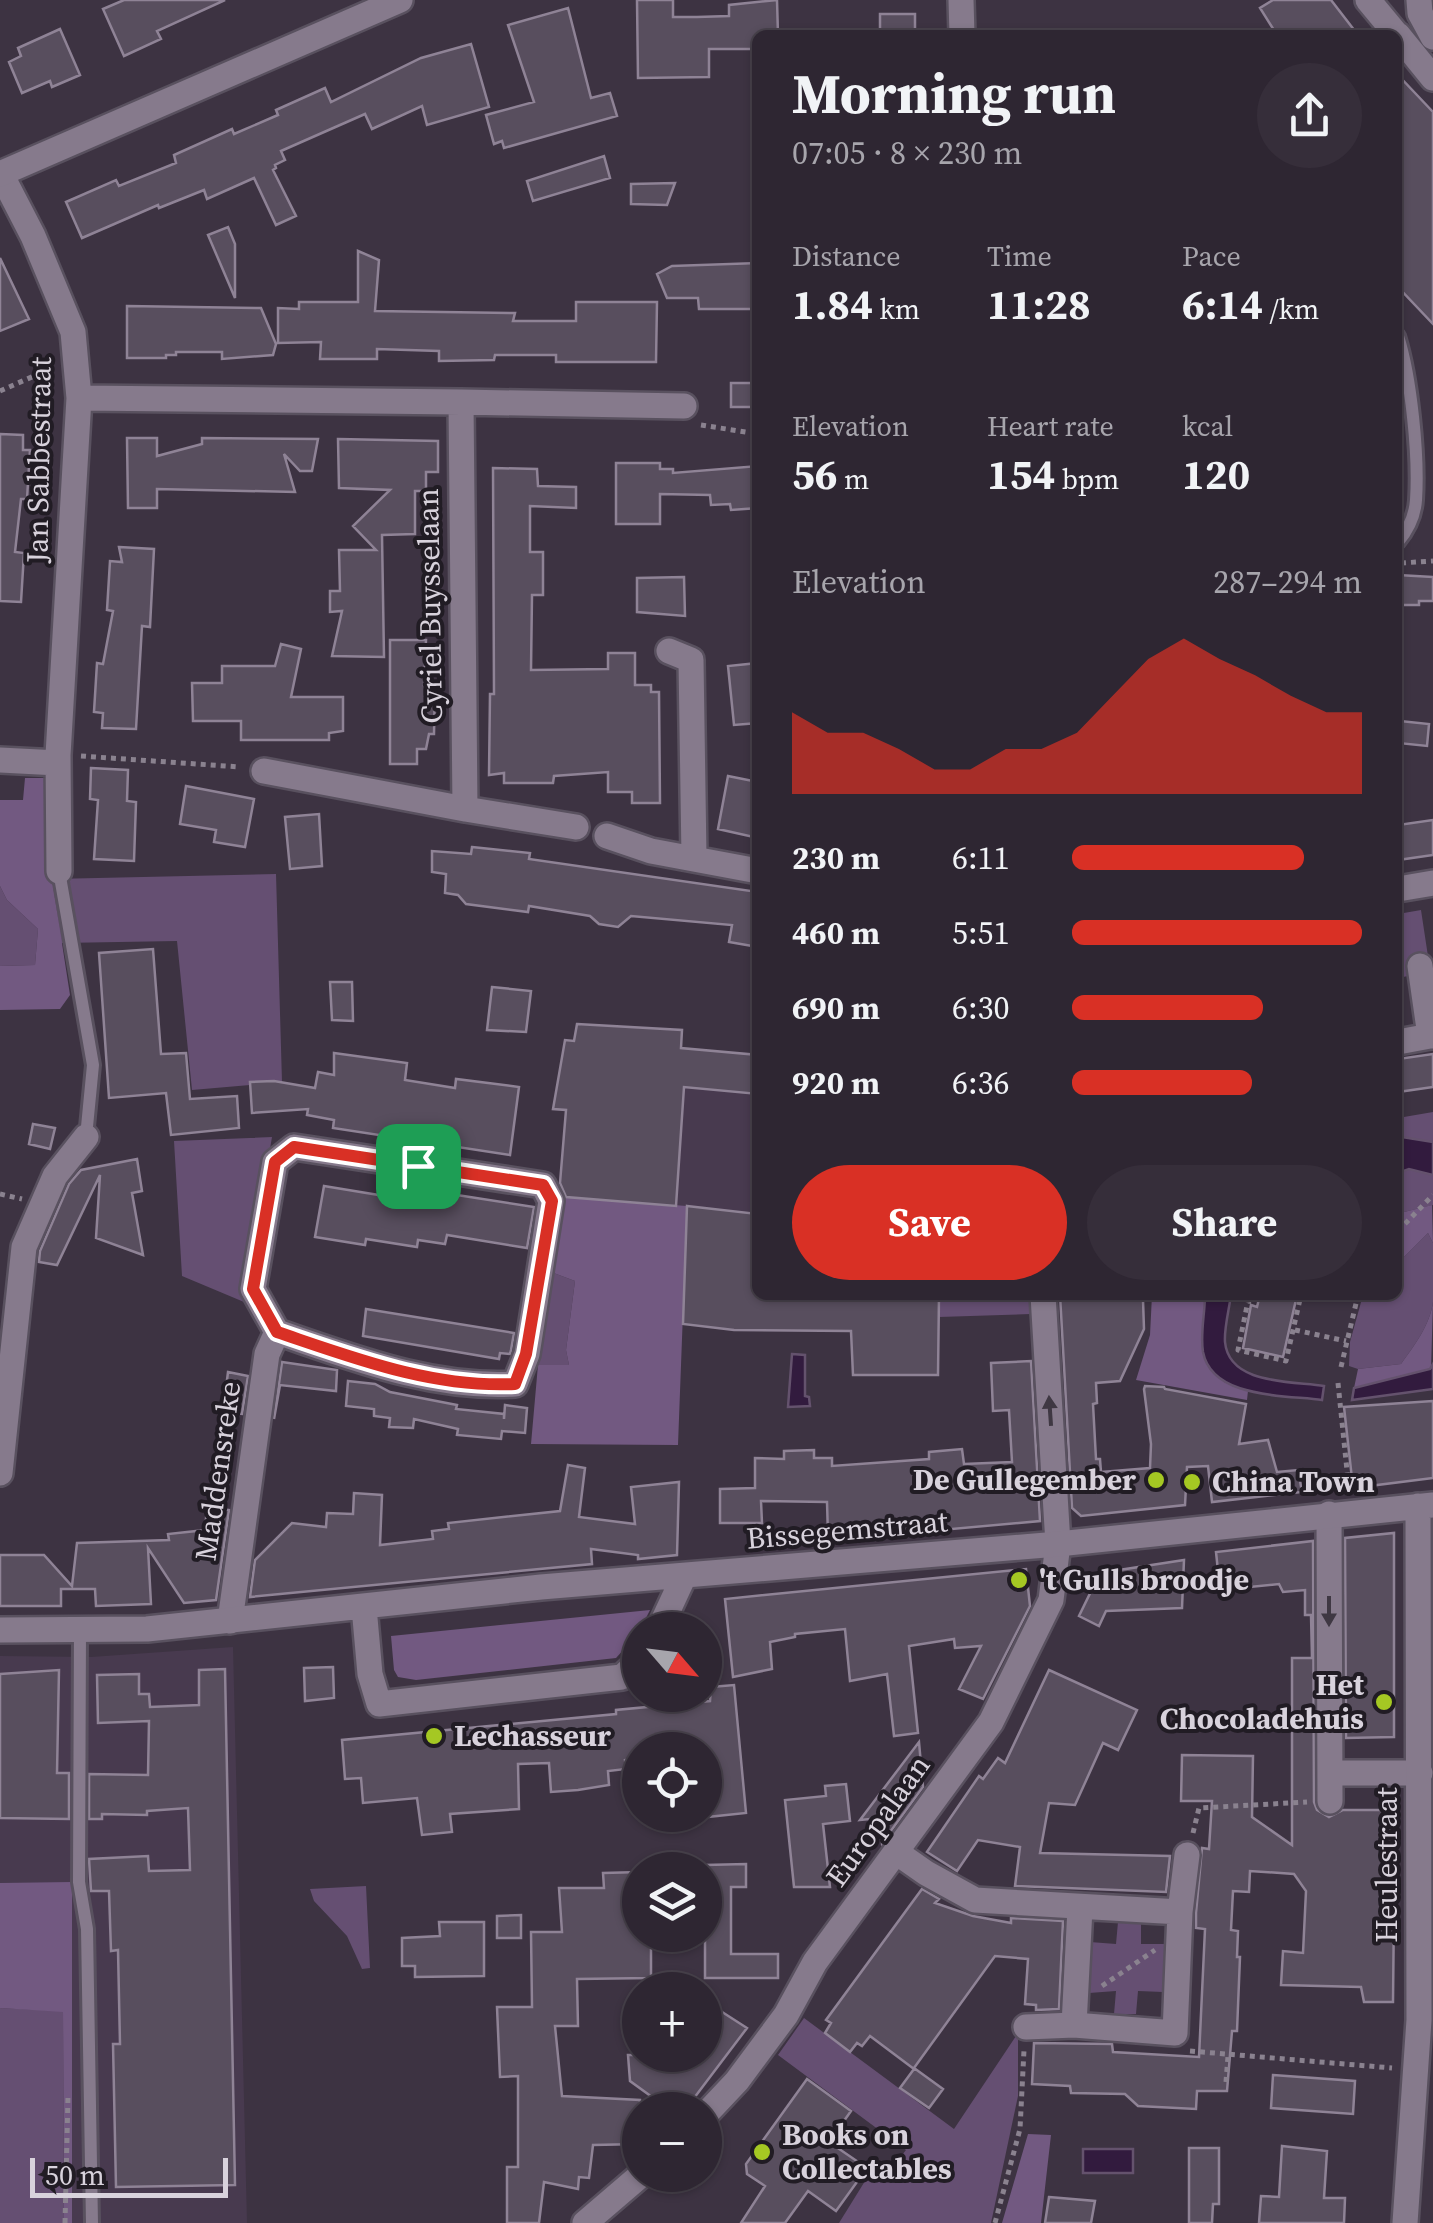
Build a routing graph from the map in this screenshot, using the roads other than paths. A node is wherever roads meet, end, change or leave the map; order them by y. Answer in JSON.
{"nodes":[{"id":1,"x":400,"y":0,"type":"edge"},
{"id":2,"x":961,"y":0,"type":"edge"},
{"id":3,"x":1368,"y":0,"type":"edge"},
{"id":4,"x":1419,"y":0,"type":"edge"},
{"id":5,"x":962,"y":30,"type":"edge"},
{"id":6,"x":1393,"y":30,"type":"edge"},
{"id":7,"x":1430,"y":33,"type":"edge"},
{"id":8,"x":1402,"y":39,"type":"edge"},
{"id":9,"x":1402,"y":41,"type":"edge"},
{"id":10,"x":1433,"y":78,"type":"edge"},
{"id":11,"x":1,"y":174,"type":"edge"},
{"id":12,"x":1402,"y":354,"type":"edge"},
{"id":13,"x":79,"y":398,"type":"junction"},
{"id":14,"x":460,"y":402,"type":"junction"},
{"id":15,"x":684,"y":406,"type":"road end"},
{"id":16,"x":1402,"y":536,"type":"edge"},
{"id":17,"x":669,"y":651,"type":"dead end"},
{"id":18,"x":58,"y":759,"type":"junction"},
{"id":19,"x":0,"y":760,"type":"edge"},
{"id":20,"x":264,"y":772,"type":"road end"},
{"id":21,"x":465,"y":809,"type":"junction"},
{"id":22,"x":576,"y":827,"type":"dead end"},
{"id":23,"x":607,"y":836,"type":"dead end"},
{"id":24,"x":694,"y":858,"type":"junction"},
{"id":25,"x":752,"y":870,"type":"edge"},
{"id":26,"x":59,"y":871,"type":"joint"},
{"id":27,"x":1433,"y":884,"type":"edge"},
{"id":28,"x":1402,"y":888,"type":"edge"},
{"id":29,"x":1420,"y":966,"type":"dead end"},
{"id":30,"x":1431,"y":1036,"type":"edge"},
{"id":31,"x":1402,"y":1041,"type":"edge"},
{"id":32,"x":86,"y":1137,"type":"joint"},
{"id":33,"x":1042,"y":1300,"type":"edge"},
{"id":34,"x":277,"y":1332,"type":"junction"},
{"id":35,"x":0,"y":1473,"type":"edge"},
{"id":36,"x":1425,"y":1505,"type":"edge"},
{"id":37,"x":1340,"y":1512,"type":"junction"},
{"id":38,"x":1058,"y":1544,"type":"junction"},
{"id":39,"x":684,"y":1576,"type":"junction"},
{"id":40,"x":364,"y":1608,"type":"junction"},
{"id":41,"x":667,"y":1612,"type":"edge"},
{"id":42,"x":230,"y":1621,"type":"junction"},
{"id":43,"x":0,"y":1630,"type":"edge"},
{"id":44,"x":80,"y":1630,"type":"junction"},
{"id":45,"x":622,"y":1677,"type":"edge"},
{"id":46,"x":1330,"y":1773,"type":"junction"},
{"id":47,"x":1420,"y":1773,"type":"junction"},
{"id":48,"x":1330,"y":1801,"type":"road end"},
{"id":49,"x":896,"y":1852,"type":"junction"},
{"id":50,"x":1187,"y":1855,"type":"road end"},
{"id":51,"x":1080,"y":1908,"type":"junction"},
{"id":52,"x":1179,"y":1924,"type":"junction"},
{"id":53,"x":1074,"y":2015,"type":"junction"},
{"id":54,"x":1426,"y":2020,"type":"edge"},
{"id":55,"x":1026,"y":2027,"type":"road end"},
{"id":56,"x":722,"y":2097,"type":"edge"},
{"id":57,"x":622,"y":2191,"type":"edge"},
{"id":58,"x":92,"y":2223,"type":"edge"},
{"id":59,"x":585,"y":2223,"type":"edge"},
{"id":60,"x":1405,"y":2223,"type":"edge"}],
"edges":[{"from":1,"to":11,"type":"street"},
{"from":2,"to":5,"type":"street"},
{"from":3,"to":6,"type":"street"},
{"from":4,"to":7,"type":"street"},
{"from":7,"to":8,"type":"street"},
{"from":9,"to":10,"type":"street"},
{"from":11,"to":13,"type":"street","name":"Jan Sabbestraat"},
{"from":12,"to":16,"type":"lane"},
{"from":13,"to":14,"type":"street"},
{"from":13,"to":18,"type":"street","name":"Jan Sabbestraat"},
{"from":14,"to":15,"type":"street"},
{"from":14,"to":21,"type":"street","name":"Cyriel Buysselaan"},
{"from":17,"to":24,"type":"street"},
{"from":18,"to":19,"type":"street"},
{"from":18,"to":26,"type":"street","name":"Jan Sabbestraat"},
{"from":20,"to":21,"type":"street"},
{"from":21,"to":22,"type":"street"},
{"from":23,"to":24,"type":"street"},
{"from":24,"to":25,"type":"street"},
{"from":26,"to":32,"type":"lane"},
{"from":27,"to":28,"type":"street"},
{"from":29,"to":30,"type":"street"},
{"from":30,"to":31,"type":"street"},
{"from":32,"to":35,"type":"street"},
{"from":38,"to":33,"type":"street","name":"Europalaan","one_way":true},
{"from":34,"to":34,"type":"street"},
{"from":34,"to":42,"type":"street","name":"Maddensreke"},
{"from":36,"to":37,"type":"street","name":"Bissegemstraat"},
{"from":36,"to":47,"type":"street","name":"Heulestraat"},
{"from":37,"to":38,"type":"street","name":"Bissegemstraat"},
{"from":37,"to":46,"type":"street","one_way":true},
{"from":38,"to":39,"type":"street","name":"Bissegemstraat"},
{"from":38,"to":49,"type":"street","name":"Europalaan"},
{"from":39,"to":40,"type":"street","name":"Bissegemstraat"},
{"from":39,"to":41,"type":"street"},
{"from":40,"to":42,"type":"street","name":"Bissegemstraat"},
{"from":40,"to":45,"type":"street"},
{"from":42,"to":44,"type":"street","name":"Bissegemstraat"},
{"from":43,"to":44,"type":"street","name":"Bissegemstraat"},
{"from":44,"to":58,"type":"lane"},
{"from":46,"to":47,"type":"street"},
{"from":46,"to":48,"type":"street"},
{"from":47,"to":54,"type":"street","name":"Heulestraat"},
{"from":49,"to":51,"type":"street"},
{"from":49,"to":56,"type":"street","name":"Europalaan"},
{"from":50,"to":52,"type":"street"},
{"from":51,"to":52,"type":"street"},
{"from":51,"to":53,"type":"street"},
{"from":52,"to":53,"type":"street"},
{"from":53,"to":55,"type":"street"},
{"from":54,"to":60,"type":"street","name":"Heulestraat"},
{"from":57,"to":59,"type":"street"}]}
